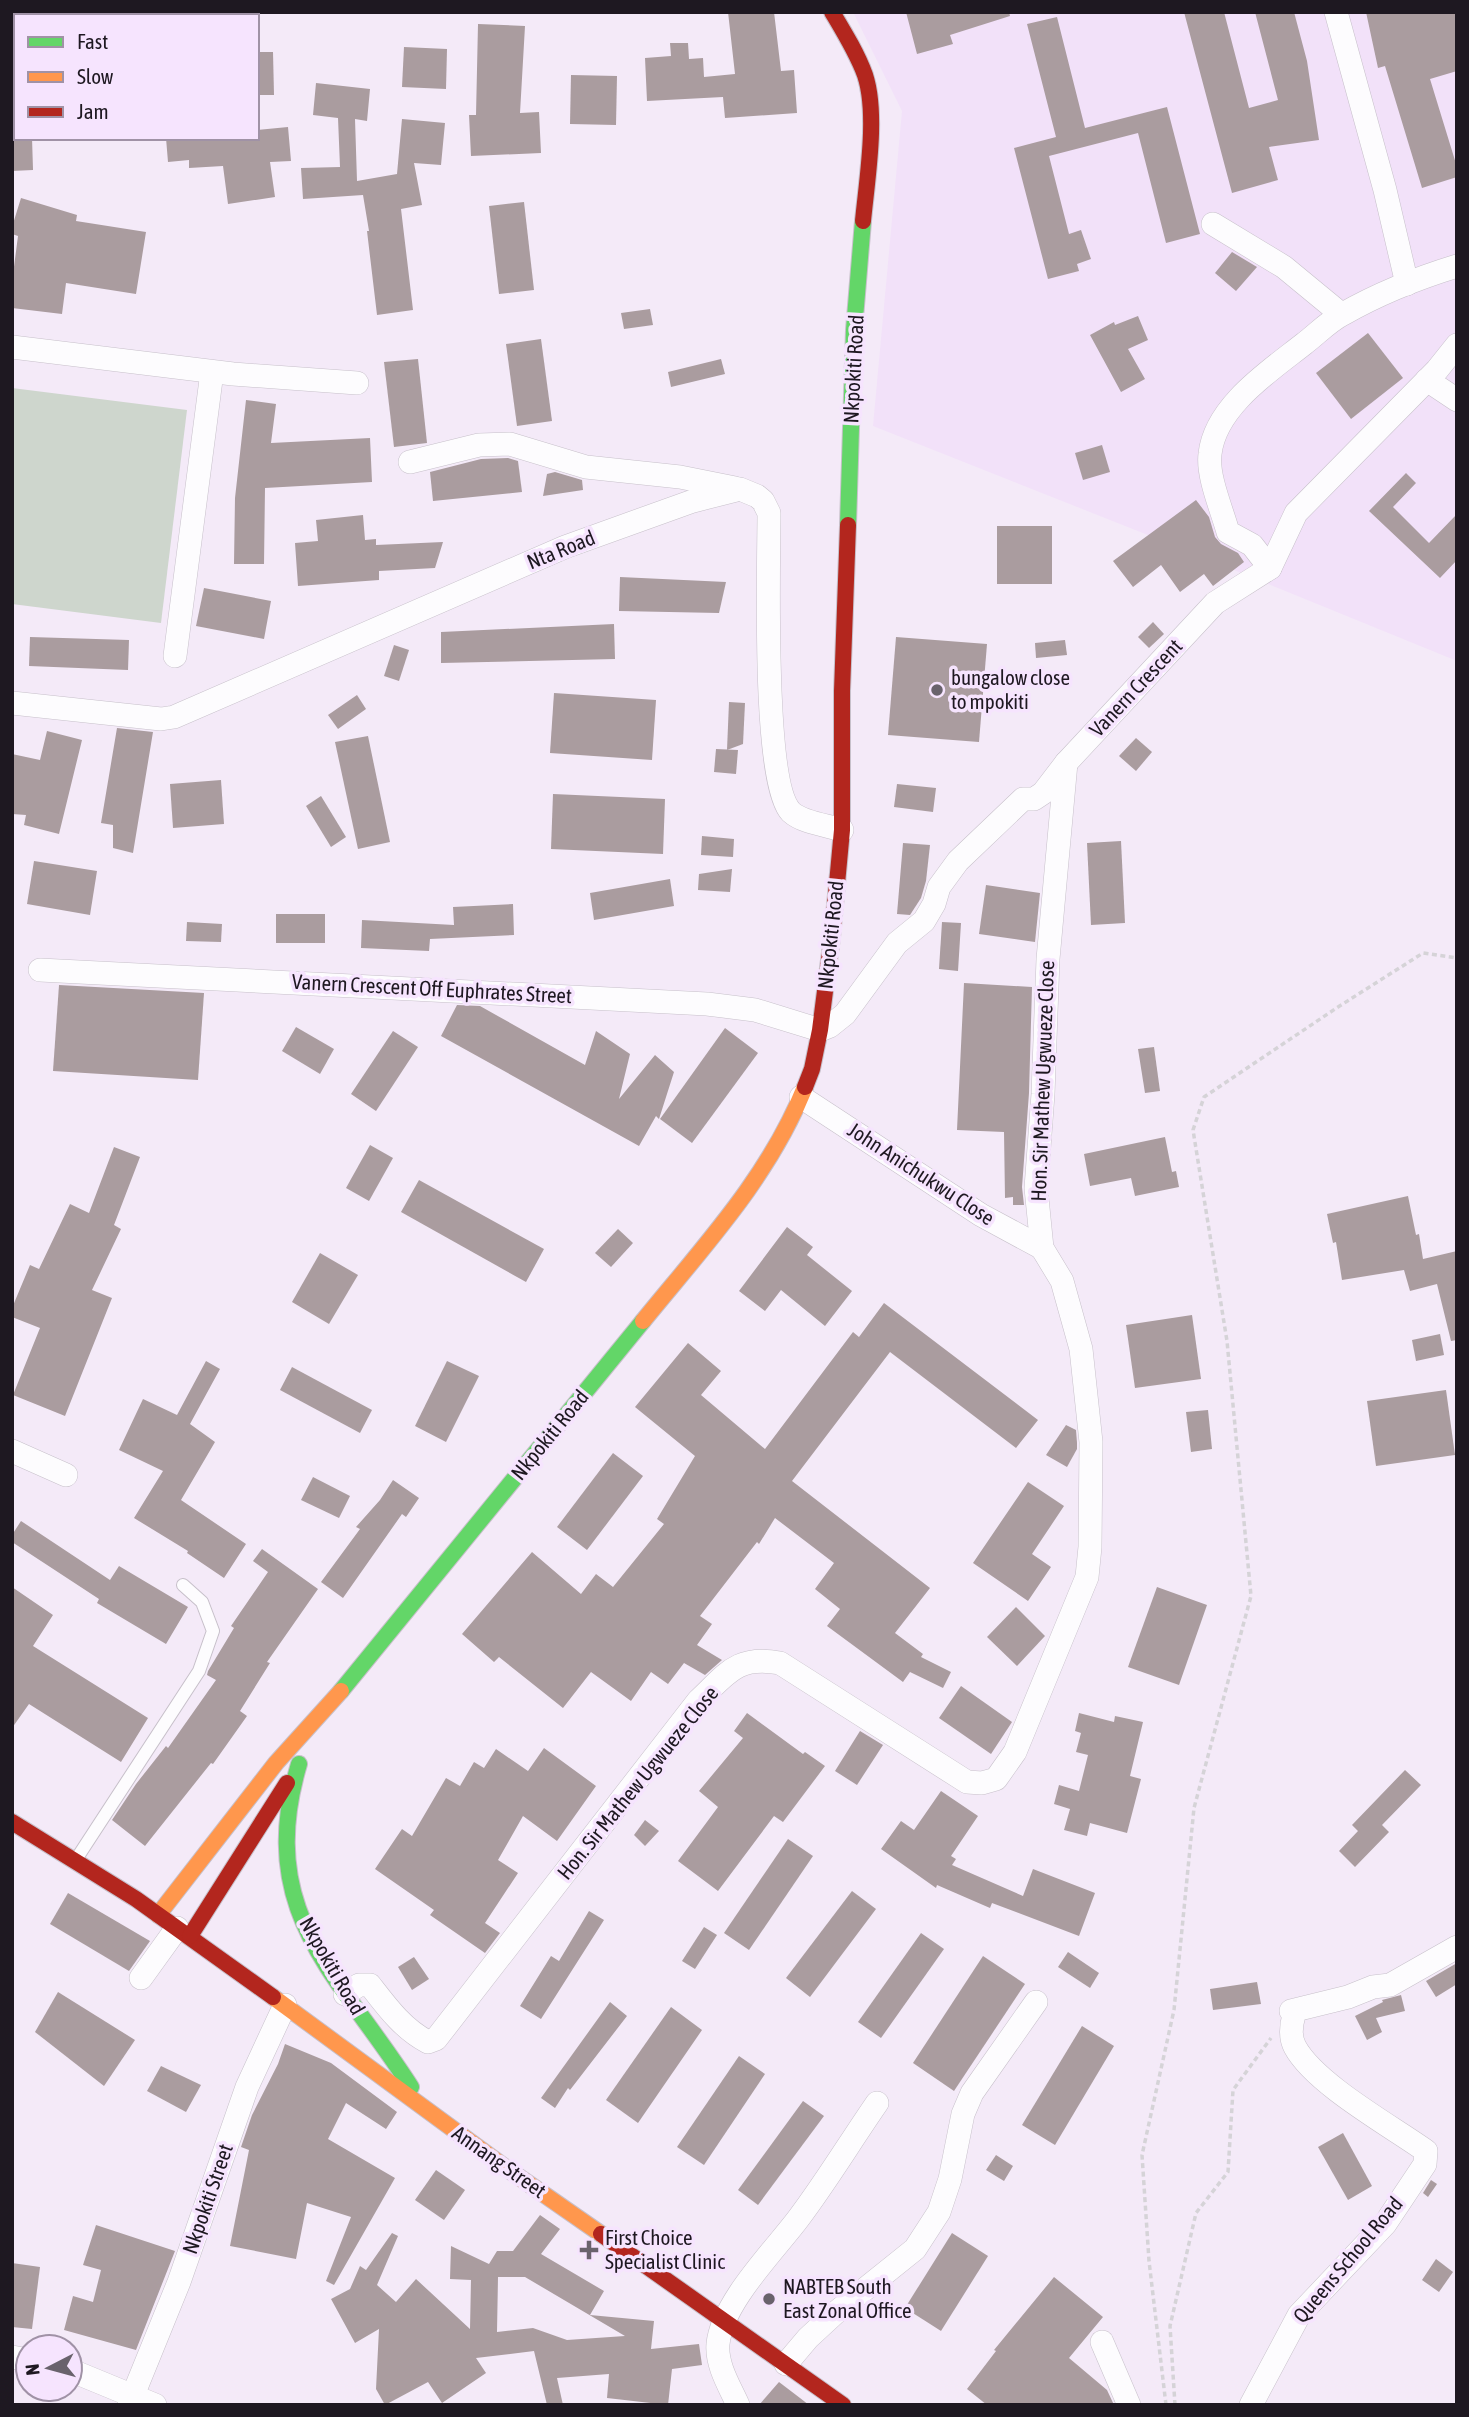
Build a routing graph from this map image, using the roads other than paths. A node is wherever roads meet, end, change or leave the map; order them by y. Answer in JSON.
{"nodes":[{"id":1,"x":832,"y":12,"type":"edge"},
{"id":2,"x":1336,"y":12,"type":"edge"},
{"id":3,"x":1213,"y":224,"type":"dead end"},
{"id":4,"x":1457,"y":267,"type":"edge"},
{"id":5,"x":1407,"y":284,"type":"junction"},
{"id":6,"x":1341,"y":314,"type":"junction"},
{"id":7,"x":1457,"y":345,"type":"edge"},
{"id":8,"x":12,"y":347,"type":"edge"},
{"id":9,"x":212,"y":372,"type":"junction"},
{"id":10,"x":1427,"y":380,"type":"junction"},
{"id":11,"x":357,"y":383,"type":"dead end"},
{"id":12,"x":1457,"y":400,"type":"edge"},
{"id":13,"x":410,"y":462,"type":"dead end"},
{"id":14,"x":740,"y":489,"type":"junction"},
{"id":15,"x":1270,"y":568,"type":"junction"},
{"id":16,"x":176,"y":656,"type":"dead end"},
{"id":17,"x":12,"y":703,"type":"edge"},
{"id":18,"x":1066,"y":763,"type":"junction"},
{"id":19,"x":842,"y":830,"type":"junction"},
{"id":20,"x":40,"y":970,"type":"dead end"},
{"id":21,"x":820,"y":1030,"type":"junction"},
{"id":22,"x":801,"y":1097,"type":"junction"},
{"id":23,"x":1042,"y":1248,"type":"junction"},
{"id":24,"x":12,"y":1451,"type":"edge"},
{"id":25,"x":66,"y":1475,"type":"dead end"},
{"id":26,"x":183,"y":1585,"type":"dead end"},
{"id":27,"x":332,"y":1702,"type":"junction"},
{"id":28,"x":299,"y":1764,"type":"junction"},
{"id":29,"x":12,"y":1822,"type":"edge"},
{"id":30,"x":225,"y":1826,"type":"junction"},
{"id":31,"x":248,"y":1845,"type":"junction"},
{"id":32,"x":75,"y":1861,"type":"junction"},
{"id":33,"x":288,"y":1875,"type":"junction"},
{"id":34,"x":175,"y":1927,"type":"junction"},
{"id":35,"x":1457,"y":1947,"type":"edge"},
{"id":36,"x":142,"y":1979,"type":"dead end"},
{"id":37,"x":345,"y":1994,"type":"junction"},
{"id":38,"x":1036,"y":2002,"type":"dead end"},
{"id":39,"x":285,"y":2005,"type":"junction"},
{"id":40,"x":432,"y":2042,"type":"junction"},
{"id":41,"x":407,"y":2079,"type":"junction"},
{"id":42,"x":877,"y":2103,"type":"dead end"},
{"id":43,"x":425,"y":2110,"type":"junction"},
{"id":44,"x":724,"y":2320,"type":"junction"},
{"id":45,"x":1102,"y":2342,"type":"dead end"},
{"id":46,"x":786,"y":2364,"type":"junction"},
{"id":47,"x":84,"y":2377,"type":"edge"},
{"id":48,"x":131,"y":2400,"type":"edge"},
{"id":49,"x":155,"y":2405,"type":"edge"},
{"id":50,"x":738,"y":2405,"type":"edge"},
{"id":51,"x":843,"y":2405,"type":"edge"},
{"id":52,"x":1129,"y":2405,"type":"edge"},
{"id":53,"x":1251,"y":2405,"type":"edge"}],
"edges":[{"from":1,"to":19,"type":"main road","name":"Nkpokiti Road"},
{"from":2,"to":5,"type":"street"},
{"from":3,"to":6,"type":"street"},
{"from":4,"to":5,"type":"street"},
{"from":5,"to":6,"type":"street"},
{"from":6,"to":15,"type":"street"},
{"from":7,"to":10,"type":"street"},
{"from":8,"to":9,"type":"street"},
{"from":9,"to":11,"type":"street"},
{"from":9,"to":16,"type":"street"},
{"from":10,"to":12,"type":"street"},
{"from":10,"to":15,"type":"street"},
{"from":13,"to":14,"type":"street"},
{"from":14,"to":17,"type":"street","name":"Nta Road"},
{"from":14,"to":19,"type":"street"},
{"from":15,"to":18,"type":"street","name":"Vanern Crescent"},
{"from":18,"to":21,"type":"street","name":"Vanern Crescent"},
{"from":18,"to":23,"type":"street","name":"Hon. Sir Mathew Ugwueze Close"},
{"from":19,"to":21,"type":"main road","name":"Nkpokiti Road"},
{"from":20,"to":21,"type":"street","name":"Vanern Crescent Off Euphrates Street"},
{"from":21,"to":22,"type":"main road","name":"Nkpokiti Road"},
{"from":22,"to":23,"type":"street","name":"John Anichukwu Close"},
{"from":22,"to":27,"type":"main road","name":"Nkpokiti Road"},
{"from":23,"to":40,"type":"street","name":"Hon. Sir Mathew Ugwueze Close"},
{"from":24,"to":25,"type":"street"},
{"from":26,"to":32,"type":"lane"},
{"from":27,"to":28,"type":"main road"},
{"from":27,"to":30,"type":"main road"},
{"from":28,"to":31,"type":"main road"},
{"from":28,"to":33,"type":"main road","name":"Nkpokiti Road"},
{"from":29,"to":32,"type":"main road","name":"Annang Street"},
{"from":30,"to":31,"type":"main road"},
{"from":30,"to":34,"type":"main road"},
{"from":31,"to":33,"type":"main road"},
{"from":31,"to":34,"type":"main road"},
{"from":32,"to":34,"type":"main road","name":"Annang Street"},
{"from":33,"to":37,"type":"main road","name":"Nkpokiti Road"},
{"from":34,"to":36,"type":"street"},
{"from":34,"to":39,"type":"main road","name":"Annang Street"},
{"from":35,"to":53,"type":"street","name":"Queens School Road"},
{"from":37,"to":40,"type":"street"},
{"from":37,"to":41,"type":"main road","name":"Nkpokiti Road"},
{"from":38,"to":46,"type":"street"},
{"from":39,"to":43,"type":"main road","name":"Annang Street"},
{"from":39,"to":48,"type":"street","name":"Nkpokiti Street"},
{"from":40,"to":41,"type":"street","name":"Hon. Sir Mathew Ugwueze Close"},
{"from":41,"to":43,"type":"main road","name":"Nkpokiti Road"},
{"from":42,"to":44,"type":"street"},
{"from":43,"to":44,"type":"main road","name":"Annang Street"},
{"from":44,"to":46,"type":"main road","name":"Annang Street"},
{"from":44,"to":50,"type":"street"},
{"from":45,"to":52,"type":"street"},
{"from":46,"to":51,"type":"main road","name":"Annang Street"},
{"from":47,"to":48,"type":"street"},
{"from":48,"to":49,"type":"street"}]}
